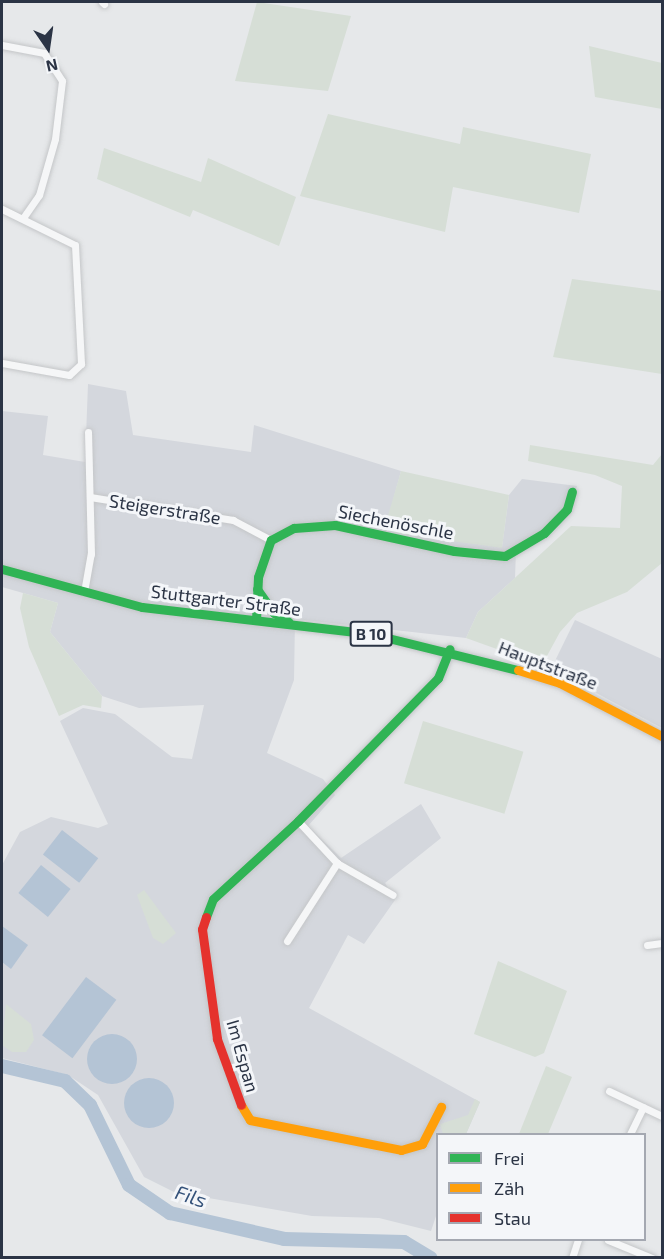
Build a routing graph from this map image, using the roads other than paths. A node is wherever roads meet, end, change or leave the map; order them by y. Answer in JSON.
{"nodes":[{"id":1,"x":2,"y":45,"type":"edge"},
{"id":2,"x":2,"y":209,"type":"edge"},
{"id":3,"x":22,"y":218,"type":"junction"},
{"id":4,"x":2,"y":363,"type":"edge"},
{"id":5,"x":88,"y":432,"type":"dead end"},
{"id":6,"x":572,"y":492,"type":"dead end"},
{"id":7,"x":90,"y":498,"type":"junction"},
{"id":8,"x":271,"y":540,"type":"junction"},
{"id":9,"x":2,"y":569,"type":"edge"},
{"id":10,"x":257,"y":589,"type":"junction"},
{"id":11,"x":84,"y":592,"type":"junction"},
{"id":12,"x":256,"y":620,"type":"junction"},
{"id":13,"x":292,"y":624,"type":"junction"},
{"id":14,"x":450,"y":650,"type":"junction"},
{"id":15,"x":663,"y":736,"type":"edge"},
{"id":16,"x":298,"y":821,"type":"junction"},
{"id":17,"x":336,"y":863,"type":"junction"},
{"id":18,"x":393,"y":895,"type":"dead end"},
{"id":19,"x":287,"y":941,"type":"dead end"},
{"id":20,"x":663,"y":943,"type":"edge"},
{"id":21,"x":647,"y":945,"type":"dead end"},
{"id":22,"x":609,"y":1091,"type":"dead end"},
{"id":23,"x":441,"y":1107,"type":"dead end"},
{"id":24,"x":644,"y":1107,"type":"junction"},
{"id":25,"x":663,"y":1116,"type":"edge"},
{"id":26,"x":631,"y":1133,"type":"edge"},
{"id":27,"x":577,"y":1241,"type":"edge"},
{"id":28,"x":613,"y":1241,"type":"edge"},
{"id":29,"x":572,"y":1257,"type":"edge"},
{"id":30,"x":652,"y":1257,"type":"edge"}],
"edges":[{"from":1,"to":3,"type":"street"},
{"from":2,"to":3,"type":"street"},
{"from":3,"to":4,"type":"street"},
{"from":5,"to":7,"type":"street"},
{"from":6,"to":8,"type":"street","name":"Siechenöschle"},
{"from":7,"to":8,"type":"street","name":"Steigerstraße"},
{"from":7,"to":11,"type":"street"},
{"from":8,"to":10,"type":"street"},
{"from":9,"to":11,"type":"street","name":"Stuttgarter Straße","number":"B 10"},
{"from":10,"to":12,"type":"street"},
{"from":10,"to":13,"type":"street"},
{"from":11,"to":12,"type":"street","name":"Stuttgarter Straße","number":"B 10"},
{"from":12,"to":13,"type":"street","name":"Stuttgarter Straße","number":"B 10"},
{"from":13,"to":14,"type":"street","name":"Stuttgarter Straße","number":"B 10"},
{"from":14,"to":15,"type":"street","name":"Hauptstraße","number":"B 10"},
{"from":14,"to":16,"type":"street","name":"Im Espan"},
{"from":16,"to":17,"type":"street"},
{"from":16,"to":23,"type":"street","name":"Im Espan"},
{"from":17,"to":18,"type":"street"},
{"from":17,"to":19,"type":"street"},
{"from":20,"to":21,"type":"street"},
{"from":22,"to":24,"type":"street"},
{"from":24,"to":25,"type":"street"},
{"from":24,"to":26,"type":"street"},
{"from":27,"to":29,"type":"street"},
{"from":28,"to":30,"type":"street"}]}
